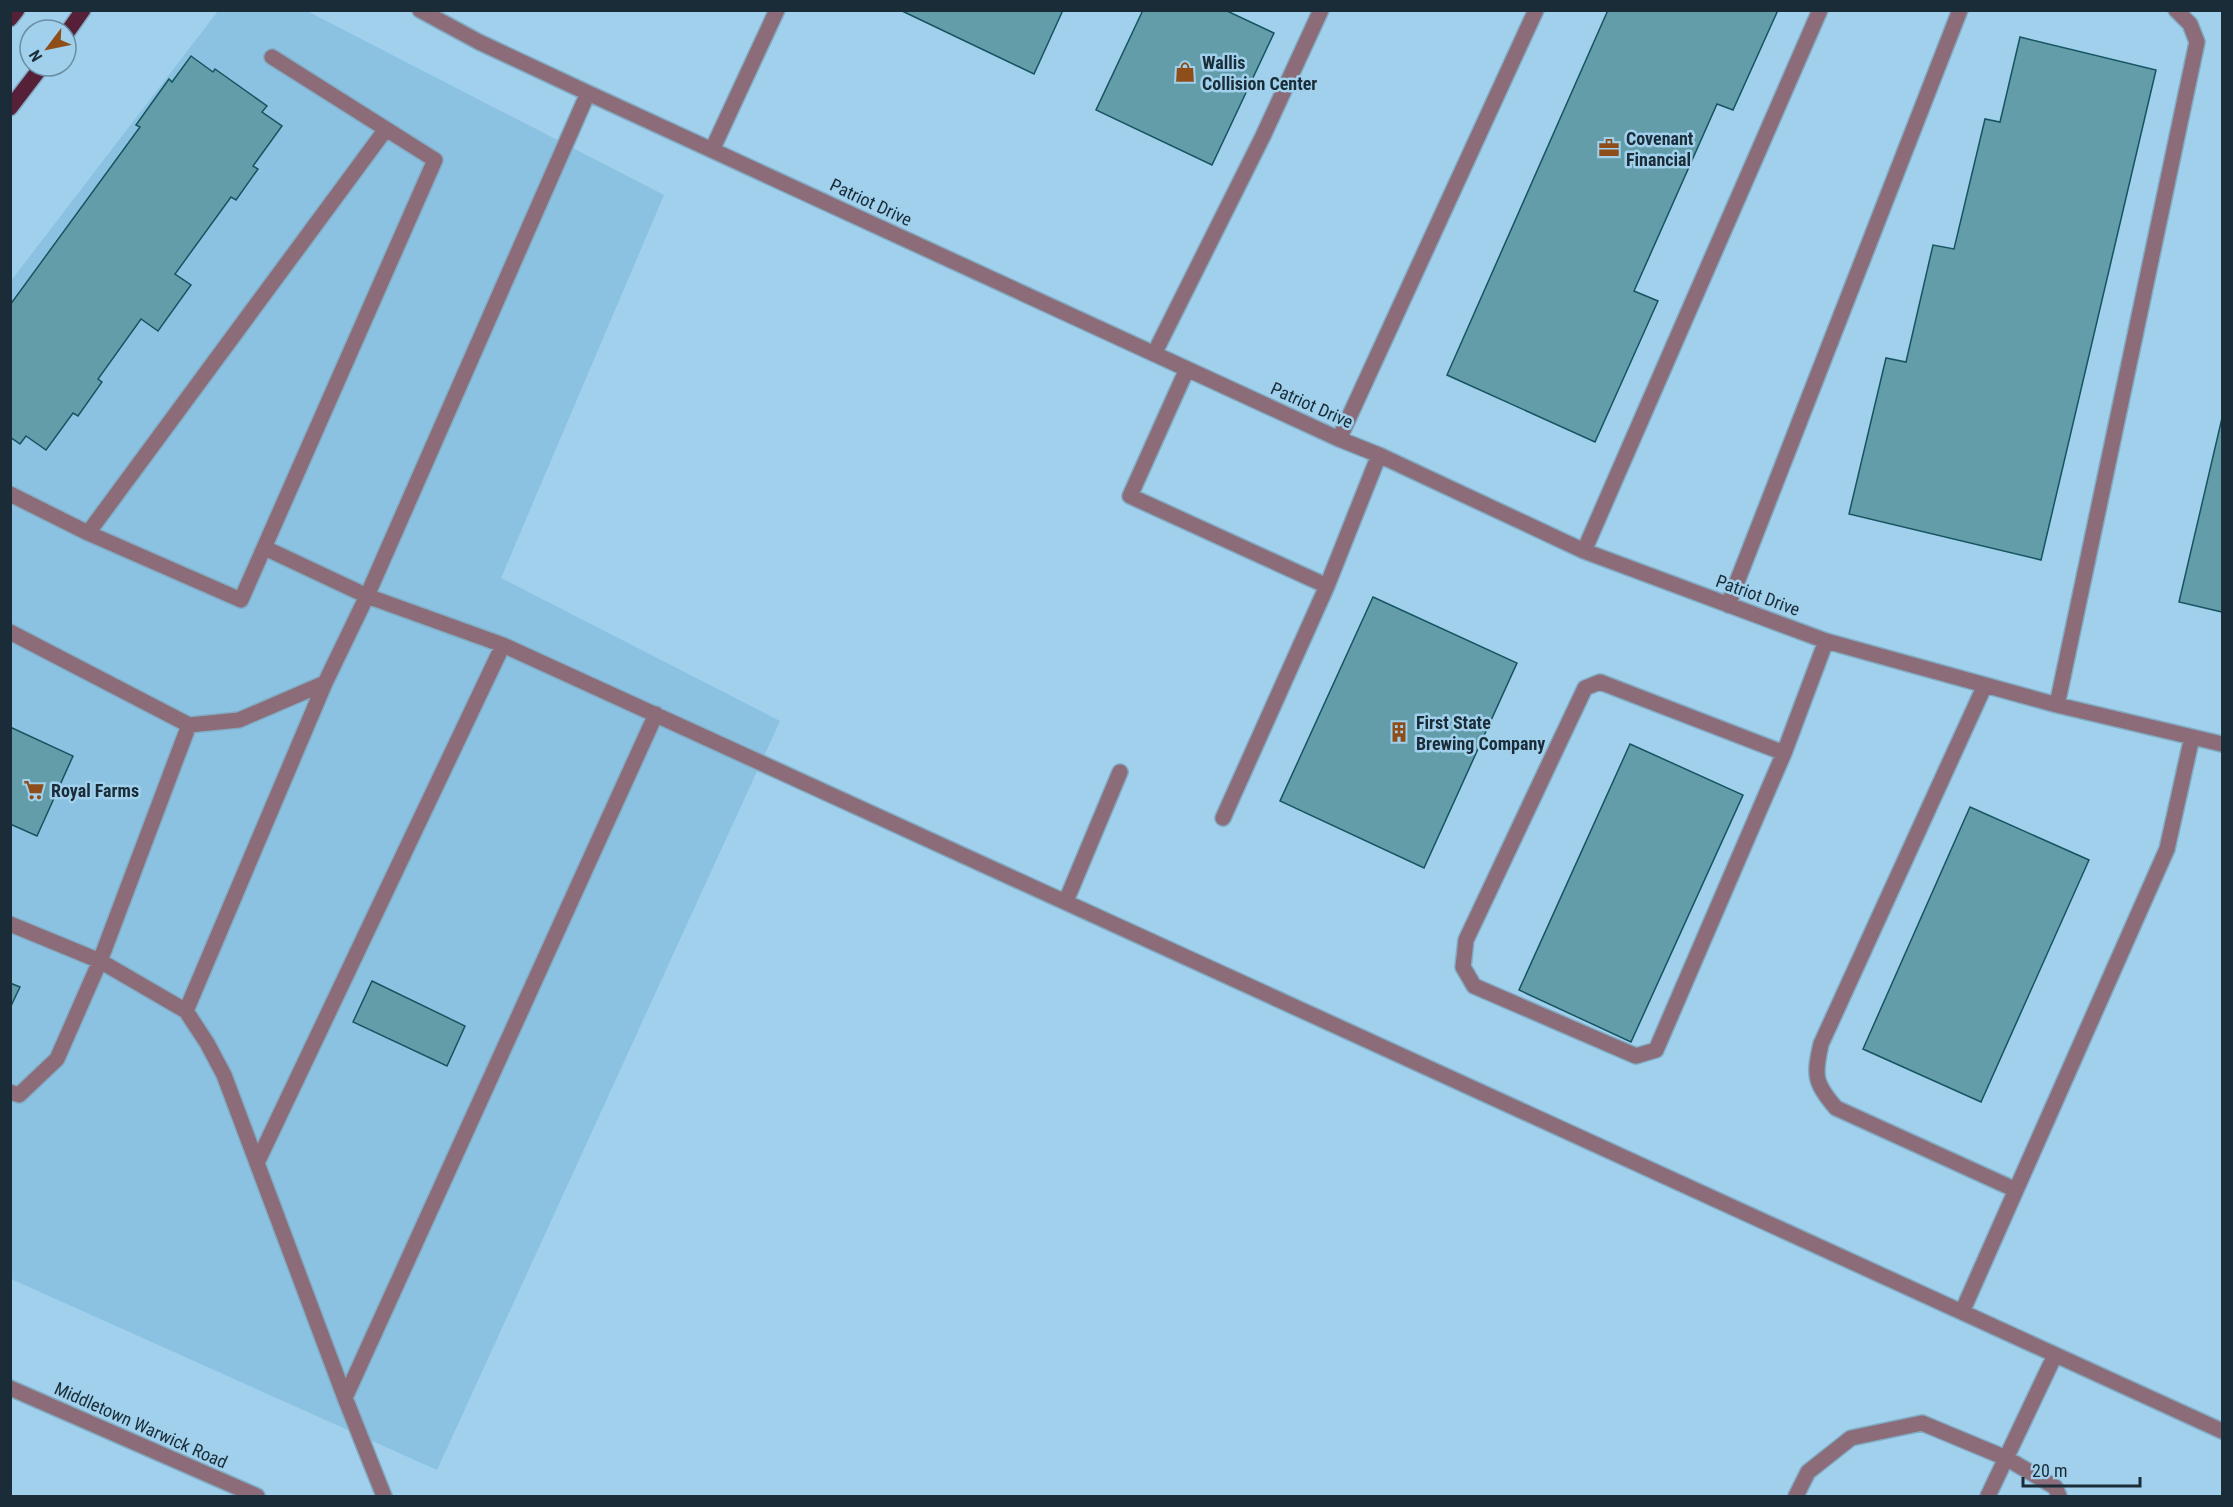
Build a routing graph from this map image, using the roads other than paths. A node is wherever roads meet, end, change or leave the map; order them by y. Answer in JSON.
{"nodes":[{"id":1,"x":17,"y":10,"type":"edge"},
{"id":2,"x":420,"y":10,"type":"edge"},
{"id":3,"x":777,"y":10,"type":"edge"},
{"id":4,"x":1322,"y":10,"type":"edge"},
{"id":5,"x":1536,"y":10,"type":"edge"},
{"id":6,"x":1820,"y":10,"type":"edge"},
{"id":7,"x":1959,"y":10,"type":"edge"},
{"id":8,"x":2175,"y":10,"type":"edge"},
{"id":9,"x":10,"y":19,"type":"edge"},
{"id":10,"x":272,"y":57,"type":"dead end"},
{"id":11,"x":33,"y":78,"type":"edge"},
{"id":12,"x":588,"y":93,"type":"junction"},
{"id":13,"x":10,"y":108,"type":"edge"},
{"id":14,"x":386,"y":129,"type":"junction"},
{"id":15,"x":712,"y":150,"type":"junction"},
{"id":16,"x":1154,"y":354,"type":"junction"},
{"id":17,"x":1187,"y":369,"type":"junction"},
{"id":18,"x":1339,"y":439,"type":"junction"},
{"id":19,"x":1379,"y":454,"type":"junction"},
{"id":20,"x":10,"y":494,"type":"edge"},
{"id":21,"x":88,"y":533,"type":"junction"},
{"id":22,"x":265,"y":548,"type":"junction"},
{"id":23,"x":1584,"y":551,"type":"junction"},
{"id":24,"x":1327,"y":586,"type":"junction"},
{"id":25,"x":367,"y":596,"type":"junction"},
{"id":26,"x":1728,"y":605,"type":"junction"},
{"id":27,"x":10,"y":632,"type":"edge"},
{"id":28,"x":1826,"y":640,"type":"junction"},
{"id":29,"x":503,"y":645,"type":"junction"},
{"id":30,"x":325,"y":682,"type":"junction"},
{"id":31,"x":1985,"y":685,"type":"junction"},
{"id":32,"x":2057,"y":705,"type":"junction"},
{"id":33,"x":656,"y":714,"type":"junction"},
{"id":34,"x":189,"y":725,"type":"junction"},
{"id":35,"x":2192,"y":737,"type":"junction"},
{"id":36,"x":2223,"y":744,"type":"edge"},
{"id":37,"x":1784,"y":753,"type":"junction"},
{"id":38,"x":1120,"y":772,"type":"dead end"},
{"id":39,"x":1222,"y":818,"type":"dead end"},
{"id":40,"x":1066,"y":901,"type":"junction"},
{"id":41,"x":10,"y":924,"type":"edge"},
{"id":42,"x":100,"y":961,"type":"junction"},
{"id":43,"x":186,"y":1011,"type":"junction"},
{"id":44,"x":10,"y":1092,"type":"edge"},
{"id":45,"x":257,"y":1163,"type":"junction"},
{"id":46,"x":2016,"y":1190,"type":"junction"},
{"id":47,"x":1962,"y":1312,"type":"junction"},
{"id":48,"x":2055,"y":1355,"type":"junction"},
{"id":49,"x":10,"y":1388,"type":"edge"},
{"id":50,"x":345,"y":1398,"type":"junction"},
{"id":51,"x":2223,"y":1431,"type":"edge"},
{"id":52,"x":2006,"y":1458,"type":"junction"},
{"id":53,"x":257,"y":1497,"type":"edge"},
{"id":54,"x":384,"y":1497,"type":"edge"},
{"id":55,"x":1796,"y":1497,"type":"edge"},
{"id":56,"x":1988,"y":1497,"type":"edge"},
{"id":57,"x":2059,"y":1497,"type":"edge"}],
"edges":[{"from":1,"to":9,"type":"main road"},
{"from":2,"to":12,"type":"street","name":"Patriot Drive"},
{"from":3,"to":15,"type":"street"},
{"from":4,"to":16,"type":"street"},
{"from":5,"to":18,"type":"street"},
{"from":6,"to":23,"type":"street"},
{"from":7,"to":26,"type":"street"},
{"from":8,"to":32,"type":"street"},
{"from":10,"to":14,"type":"street"},
{"from":11,"to":13,"type":"main road"},
{"from":12,"to":15,"type":"street","name":"Patriot Drive"},
{"from":12,"to":25,"type":"street"},
{"from":14,"to":21,"type":"street"},
{"from":14,"to":22,"type":"street"},
{"from":15,"to":16,"type":"street","name":"Patriot Drive"},
{"from":16,"to":17,"type":"street","name":"Patriot Drive"},
{"from":17,"to":18,"type":"street","name":"Patriot Drive"},
{"from":17,"to":24,"type":"street"},
{"from":18,"to":19,"type":"street","name":"Patriot Drive"},
{"from":19,"to":23,"type":"street","name":"Patriot Drive"},
{"from":19,"to":24,"type":"street"},
{"from":20,"to":21,"type":"street"},
{"from":21,"to":22,"type":"street"},
{"from":22,"to":25,"type":"street"},
{"from":23,"to":26,"type":"street","name":"Patriot Drive"},
{"from":24,"to":39,"type":"street"},
{"from":25,"to":29,"type":"street"},
{"from":25,"to":30,"type":"street"},
{"from":26,"to":28,"type":"street","name":"Patriot Drive"},
{"from":27,"to":34,"type":"street"},
{"from":28,"to":31,"type":"street","name":"Patriot Drive"},
{"from":28,"to":37,"type":"street"},
{"from":29,"to":33,"type":"street"},
{"from":29,"to":45,"type":"street"},
{"from":30,"to":34,"type":"street"},
{"from":30,"to":43,"type":"street"},
{"from":31,"to":32,"type":"street","name":"Patriot Drive"},
{"from":31,"to":46,"type":"street"},
{"from":32,"to":35,"type":"street","name":"Patriot Drive"},
{"from":33,"to":40,"type":"street"},
{"from":33,"to":50,"type":"street"},
{"from":34,"to":42,"type":"street"},
{"from":35,"to":36,"type":"street","name":"Patriot Drive"},
{"from":35,"to":46,"type":"street"},
{"from":37,"to":37,"type":"street"},
{"from":38,"to":40,"type":"street"},
{"from":40,"to":47,"type":"street"},
{"from":41,"to":42,"type":"street"},
{"from":42,"to":43,"type":"street"},
{"from":42,"to":44,"type":"street"},
{"from":43,"to":45,"type":"street"},
{"from":45,"to":50,"type":"street"},
{"from":46,"to":47,"type":"street"},
{"from":47,"to":48,"type":"street"},
{"from":48,"to":51,"type":"street"},
{"from":48,"to":52,"type":"street"},
{"from":49,"to":53,"type":"street","name":"Middletown Warwick Road"},
{"from":50,"to":54,"type":"street"},
{"from":52,"to":55,"type":"street"},
{"from":52,"to":56,"type":"street"},
{"from":52,"to":57,"type":"street"}]}
